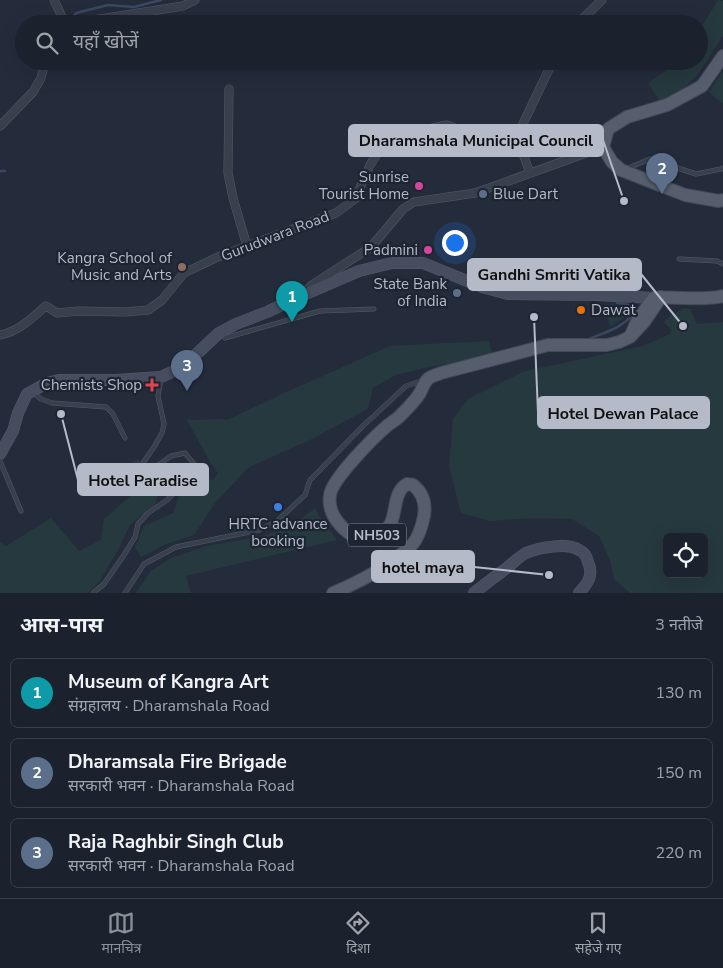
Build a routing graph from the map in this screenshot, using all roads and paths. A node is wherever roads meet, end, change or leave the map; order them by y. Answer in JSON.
{"nodes":[{"id":1,"x":54,"y":0,"type":"edge"},
{"id":2,"x":195,"y":0,"type":"edge"},
{"id":3,"x":602,"y":0,"type":"edge"},
{"id":4,"x":61,"y":15,"type":"edge"},
{"id":5,"x":126,"y":15,"type":"edge"},
{"id":6,"x":586,"y":15,"type":"edge"},
{"id":7,"x":723,"y":56,"type":"edge"},
{"id":8,"x":42,"y":70,"type":"edge"},
{"id":9,"x":549,"y":70,"type":"edge"},
{"id":10,"x":229,"y":89,"type":"dead end"},
{"id":11,"x":0,"y":126,"type":"edge"},
{"id":12,"x":515,"y":132,"type":"junction"},
{"id":13,"x":603,"y":147,"type":"junction"},
{"id":14,"x":723,"y":168,"type":"edge"},
{"id":15,"x":622,"y":170,"type":"junction"},
{"id":16,"x":530,"y":173,"type":"junction"},
{"id":17,"x":723,"y":200,"type":"edge"},
{"id":18,"x":247,"y":246,"type":"junction"},
{"id":19,"x":679,"y":259,"type":"dead end"},
{"id":20,"x":723,"y":264,"type":"edge"},
{"id":21,"x":301,"y":296,"type":"junction"},
{"id":22,"x":723,"y":296,"type":"edge"},
{"id":23,"x":658,"y":298,"type":"junction"},
{"id":24,"x":374,"y":309,"type":"dead end"},
{"id":25,"x":0,"y":335,"type":"edge"},
{"id":26,"x":225,"y":338,"type":"dead end"},
{"id":27,"x":161,"y":377,"type":"junction"},
{"id":28,"x":427,"y":379,"type":"junction"},
{"id":29,"x":32,"y":391,"type":"junction"},
{"id":30,"x":125,"y":438,"type":"dead end"},
{"id":31,"x":0,"y":454,"type":"edge"},
{"id":32,"x":0,"y":461,"type":"edge"},
{"id":33,"x":21,"y":511,"type":"dead end"},
{"id":34,"x":93,"y":593,"type":"edge"},
{"id":35,"x":125,"y":593,"type":"edge"},
{"id":36,"x":333,"y":593,"type":"edge"},
{"id":37,"x":474,"y":593,"type":"edge"},
{"id":38,"x":579,"y":593,"type":"edge"}],
"edges":[{"from":1,"to":4,"type":"street"},
{"from":2,"to":5,"type":"street"},
{"from":3,"to":6,"type":"street"},
{"from":7,"to":13,"type":"main road"},
{"from":8,"to":11,"type":"street"},
{"from":9,"to":12,"type":"street"},
{"from":10,"to":18,"type":"street"},
{"from":12,"to":16,"type":"street"},
{"from":12,"to":18,"type":"street","name":"Gurudwara Road"},
{"from":13,"to":15,"type":"main road"},
{"from":13,"to":16,"type":"street"},
{"from":14,"to":15,"type":"lane"},
{"from":15,"to":17,"type":"main road"},
{"from":16,"to":21,"type":"street"},
{"from":18,"to":25,"type":"street","name":"Gurudwara Road"},
{"from":19,"to":20,"type":"lane"},
{"from":21,"to":23,"type":"main road"},
{"from":21,"to":27,"type":"main road"},
{"from":22,"to":23,"type":"main road"},
{"from":23,"to":28,"type":"main road"},
{"from":24,"to":26,"type":"lane"},
{"from":27,"to":29,"type":"main road"},
{"from":27,"to":34,"type":"lane"},
{"from":28,"to":35,"type":"lane"},
{"from":28,"to":36,"type":"main road","number":"NH503"},
{"from":29,"to":30,"type":"lane"},
{"from":29,"to":31,"type":"main road"},
{"from":32,"to":33,"type":"lane"},
{"from":37,"to":38,"type":"main road"}]}
